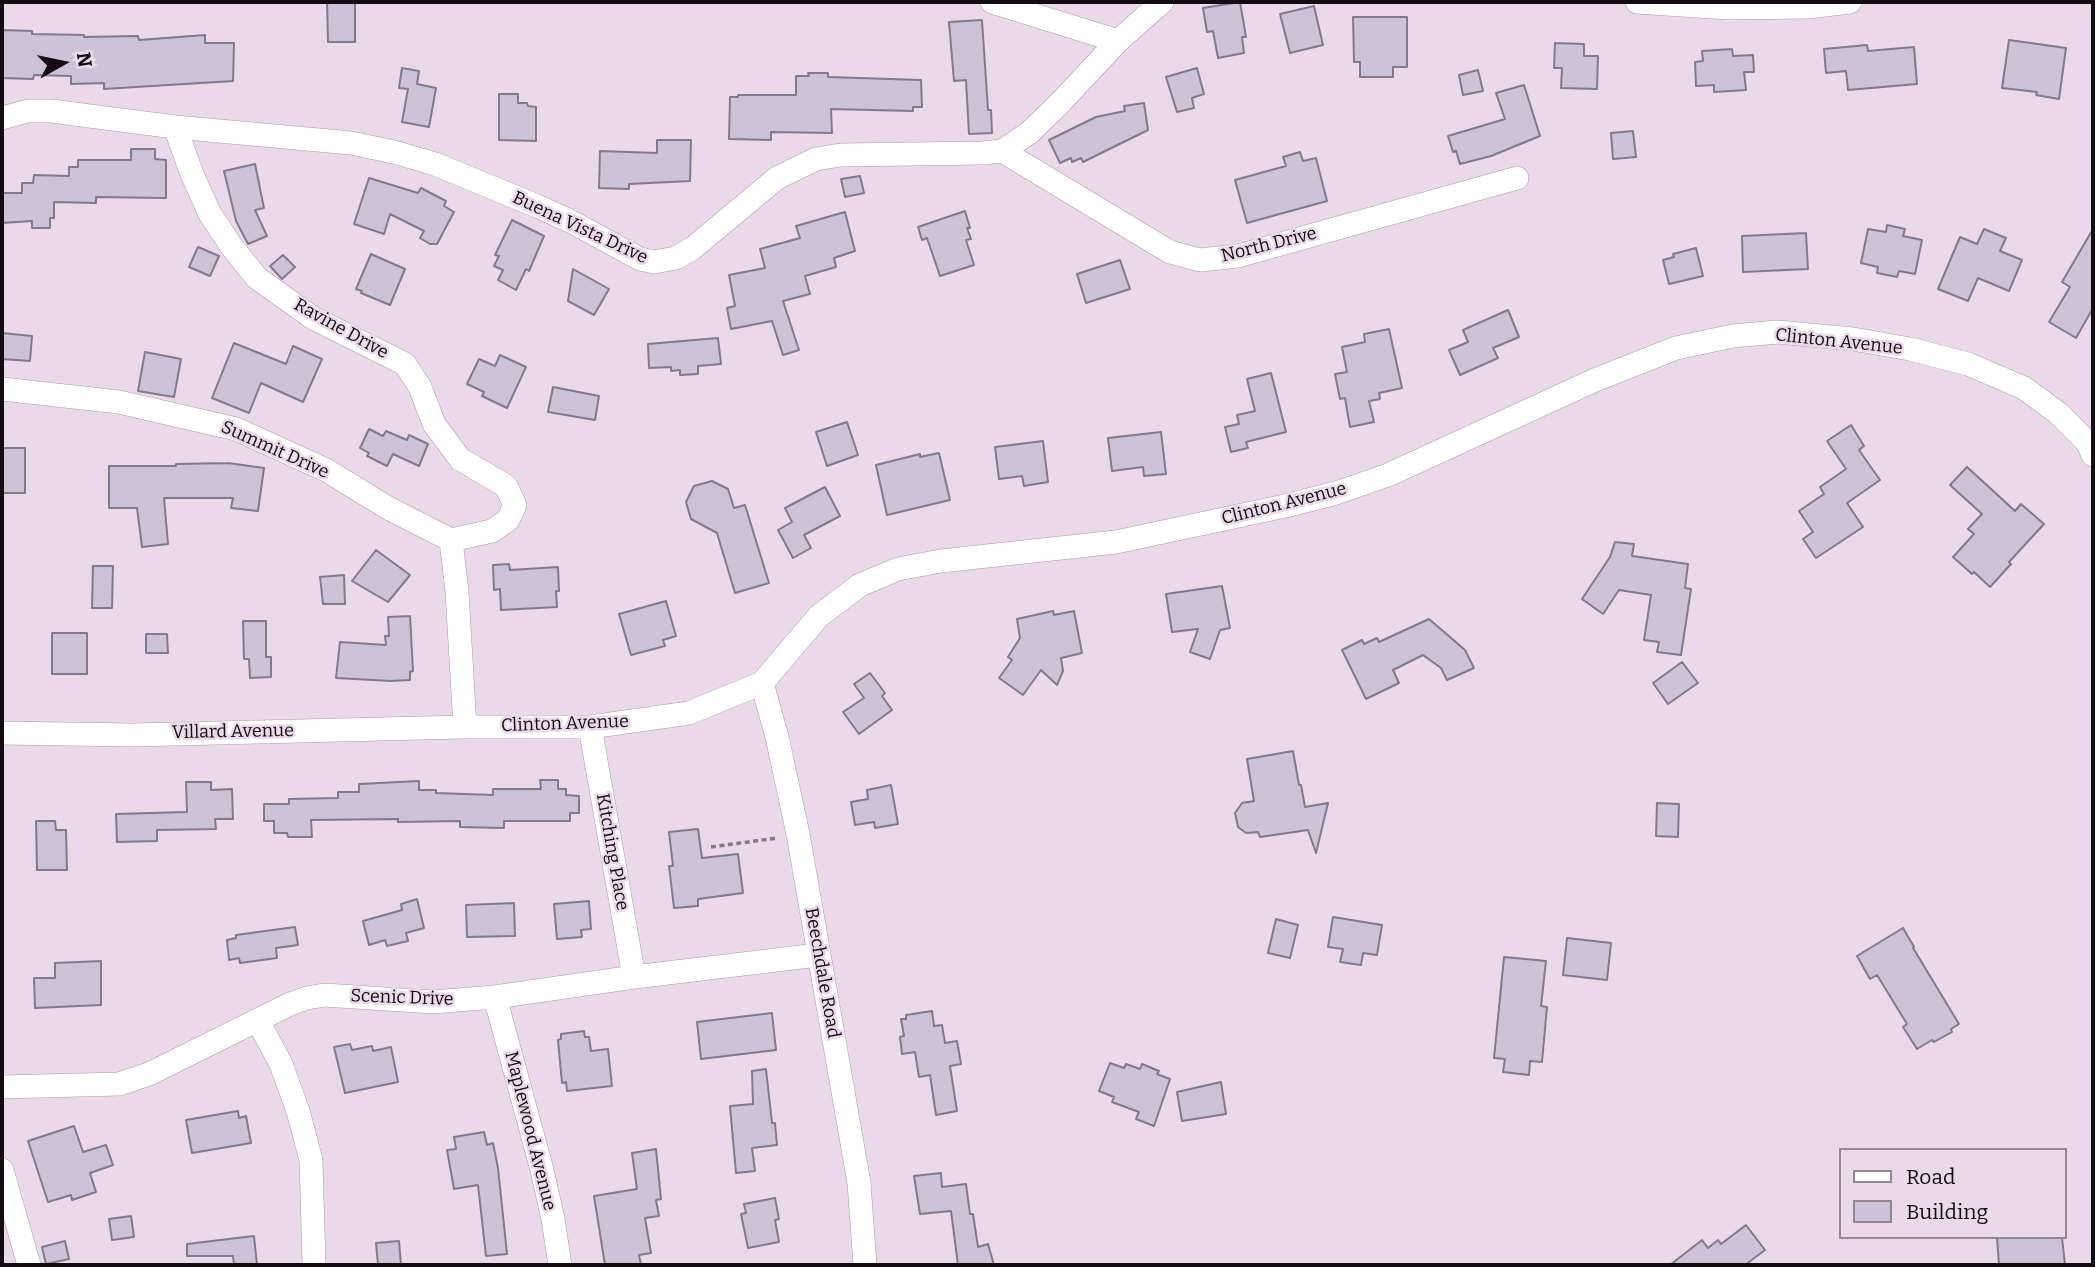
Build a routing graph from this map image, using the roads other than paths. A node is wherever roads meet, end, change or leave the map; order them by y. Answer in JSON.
{"nodes":[{"id":1,"x":992,"y":2,"type":"edge"},
{"id":2,"x":1162,"y":2,"type":"edge"},
{"id":3,"x":1637,"y":2,"type":"edge"},
{"id":4,"x":1850,"y":2,"type":"edge"},
{"id":5,"x":1118,"y":41,"type":"junction"},
{"id":6,"x":2,"y":118,"type":"edge"},
{"id":7,"x":175,"y":127,"type":"junction"},
{"id":8,"x":1002,"y":151,"type":"junction"},
{"id":9,"x":1517,"y":178,"type":"dead end"},
{"id":10,"x":2,"y":389,"type":"edge"},
{"id":11,"x":2093,"y":454,"type":"edge"},
{"id":12,"x":451,"y":540,"type":"junction"},
{"id":13,"x":762,"y":683,"type":"junction"},
{"id":14,"x":465,"y":727,"type":"junction"},
{"id":15,"x":590,"y":727,"type":"junction"},
{"id":16,"x":2,"y":733,"type":"edge"},
{"id":17,"x":818,"y":955,"type":"junction"},
{"id":18,"x":634,"y":977,"type":"junction"},
{"id":19,"x":495,"y":997,"type":"junction"},
{"id":20,"x":258,"y":1021,"type":"junction"},
{"id":21,"x":2,"y":1087,"type":"edge"},
{"id":22,"x":2,"y":1170,"type":"edge"},
{"id":23,"x":29,"y":1265,"type":"edge"},
{"id":24,"x":314,"y":1265,"type":"edge"},
{"id":25,"x":559,"y":1265,"type":"edge"},
{"id":26,"x":865,"y":1265,"type":"edge"}],
"edges":[{"from":1,"to":5,"type":"street"},
{"from":2,"to":5,"type":"street"},
{"from":3,"to":4,"type":"street"},
{"from":5,"to":8,"type":"street"},
{"from":6,"to":7,"type":"street","name":"Buena Vista Drive"},
{"from":7,"to":8,"type":"street","name":"Buena Vista Drive"},
{"from":7,"to":12,"type":"street","name":"Ravine Drive"},
{"from":8,"to":9,"type":"street","name":"North Drive"},
{"from":10,"to":12,"type":"street","name":"Summit Drive"},
{"from":11,"to":13,"type":"street","name":"Clinton Avenue"},
{"from":12,"to":14,"type":"street"},
{"from":13,"to":15,"type":"street","name":"Clinton Avenue"},
{"from":13,"to":17,"type":"street","name":"Beechdale Road"},
{"from":14,"to":15,"type":"street","name":"Clinton Avenue"},
{"from":14,"to":16,"type":"street","name":"Villard Avenue"},
{"from":15,"to":18,"type":"street","name":"Kitching Place"},
{"from":17,"to":18,"type":"street","name":"Scenic Drive"},
{"from":17,"to":26,"type":"street","name":"Beechdale Road"},
{"from":18,"to":19,"type":"street","name":"Scenic Drive"},
{"from":19,"to":20,"type":"street","name":"Scenic Drive"},
{"from":19,"to":25,"type":"street","name":"Maplewood Avenue"},
{"from":20,"to":21,"type":"street","name":"Scenic Drive"},
{"from":20,"to":24,"type":"street"},
{"from":22,"to":23,"type":"street"}]}
